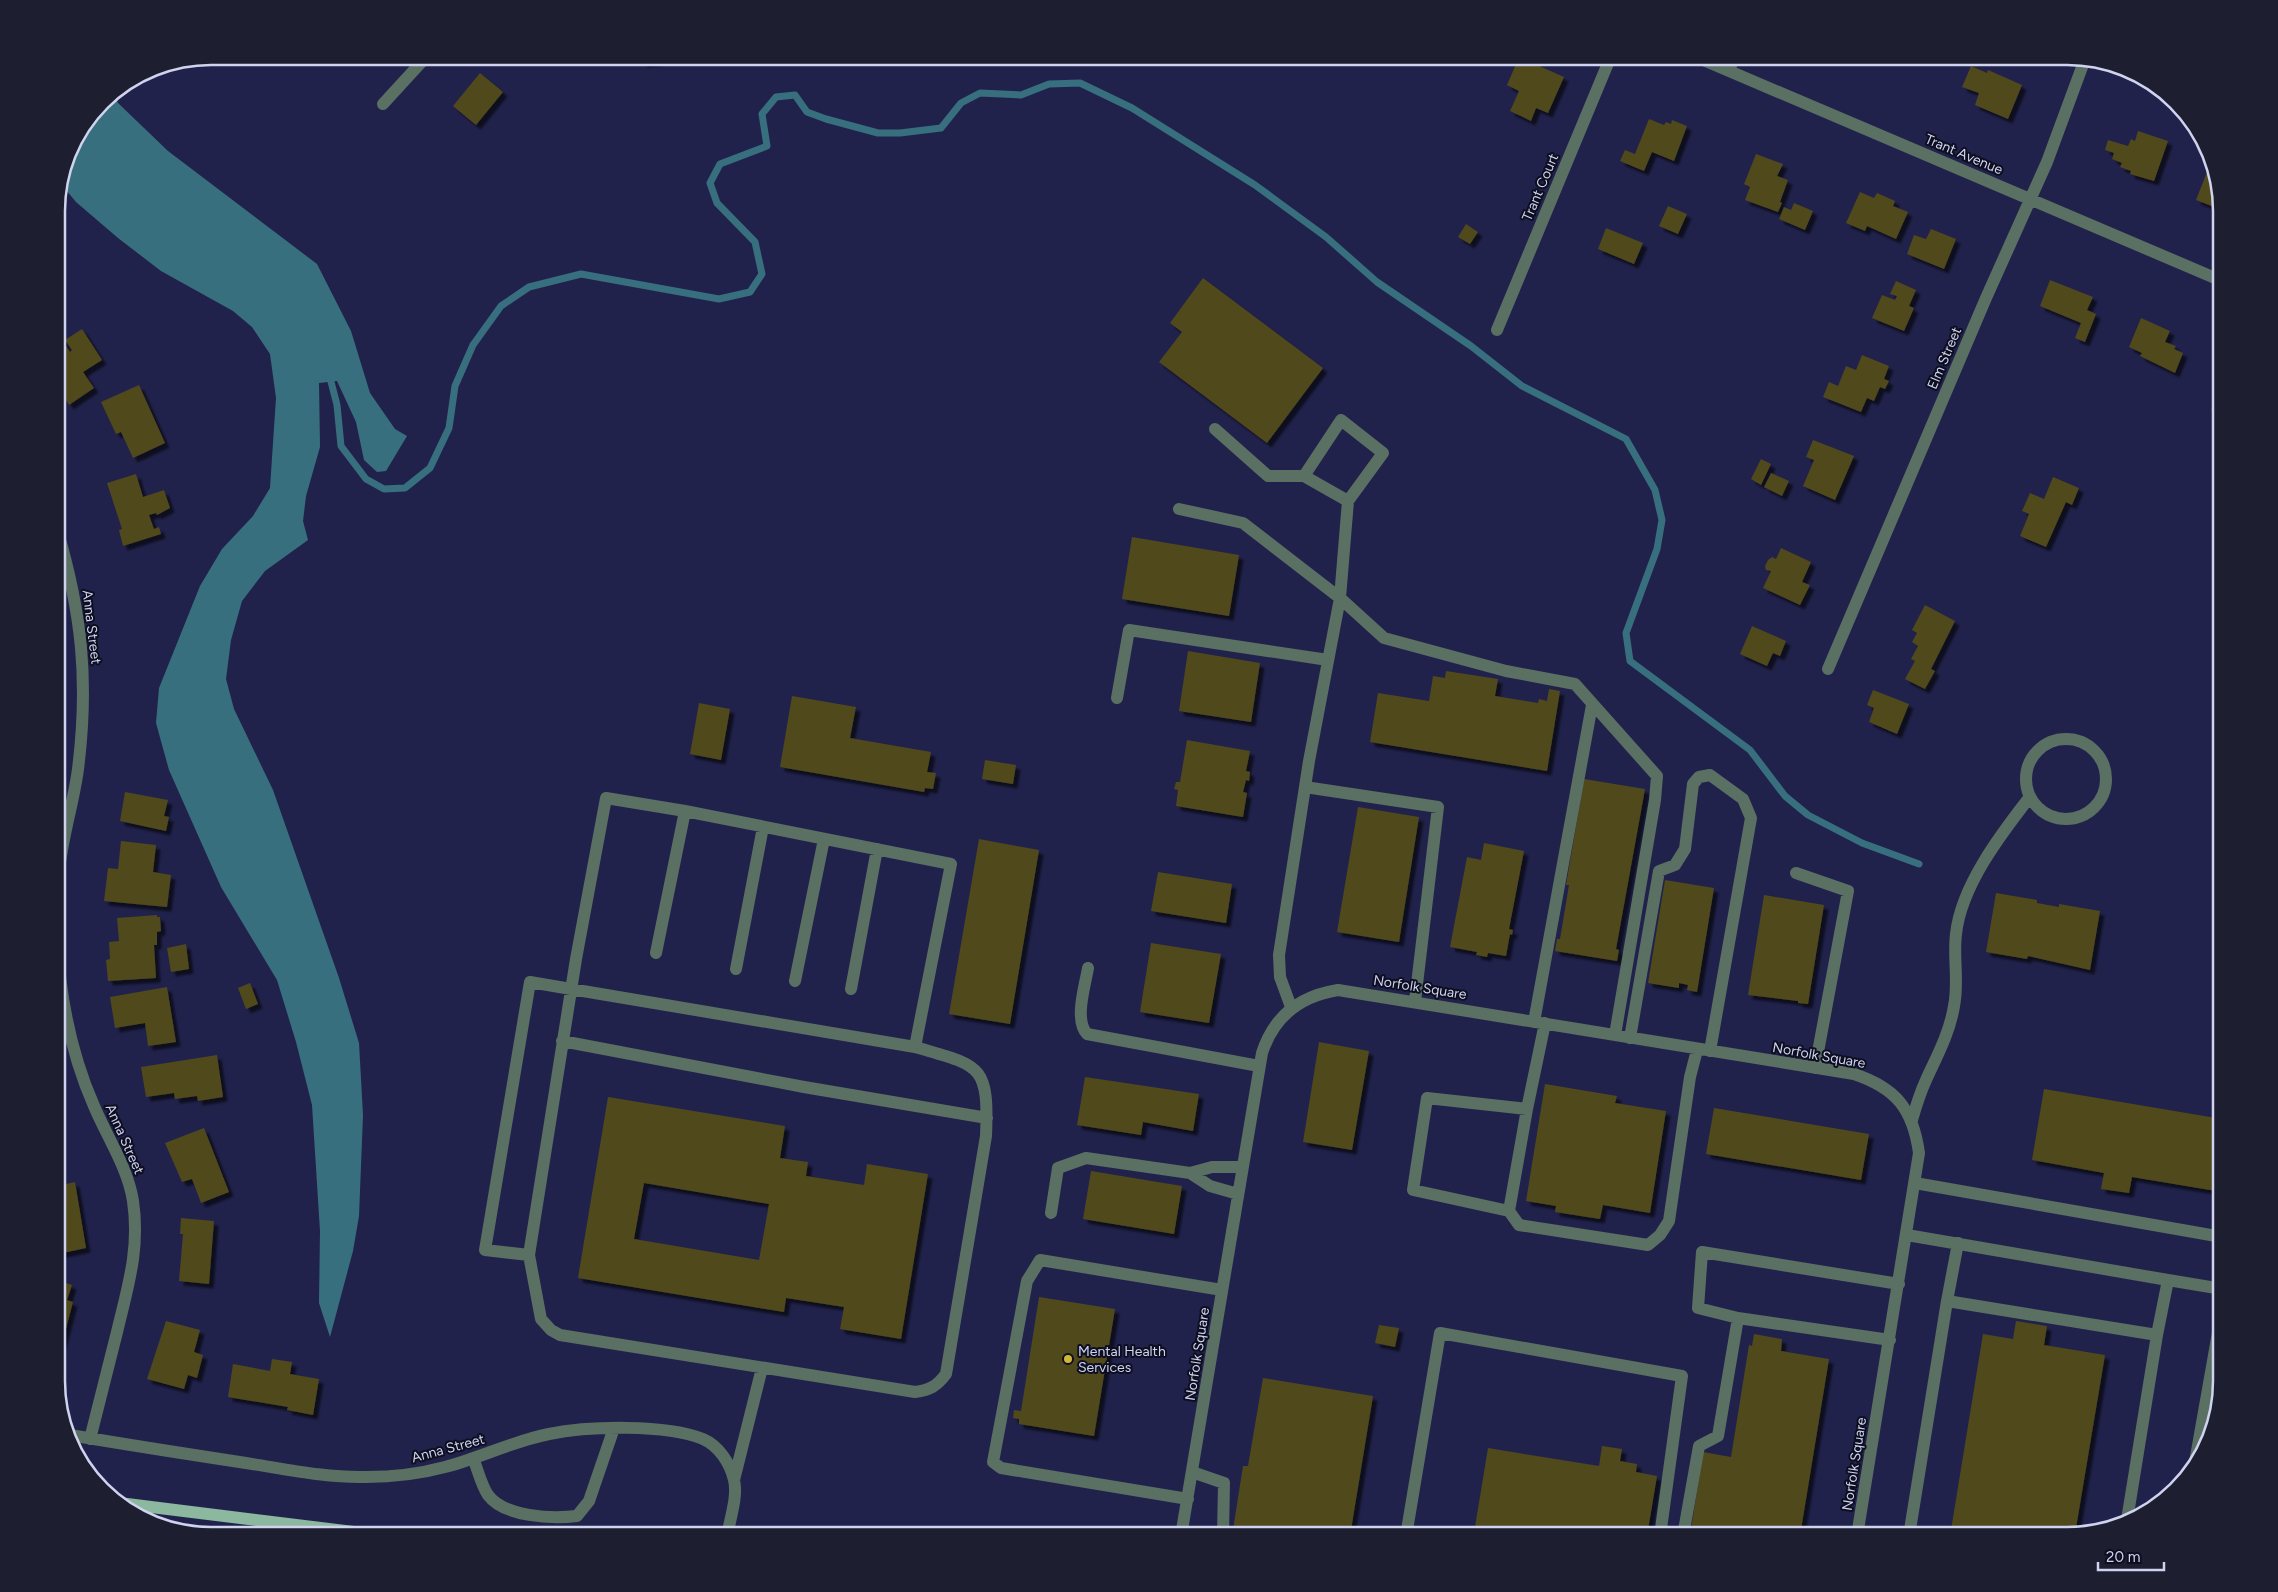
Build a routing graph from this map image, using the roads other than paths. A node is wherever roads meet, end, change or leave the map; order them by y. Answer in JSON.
{"nodes":[{"id":1,"x":419,"y":65,"type":"edge"},
{"id":2,"x":1607,"y":65,"type":"edge"},
{"id":3,"x":1716,"y":65,"type":"edge"},
{"id":4,"x":1730,"y":65,"type":"edge"},
{"id":5,"x":2082,"y":66,"type":"edge"},
{"id":6,"x":1728,"y":70,"type":"junction"},
{"id":7,"x":383,"y":104,"type":"dead end"},
{"id":8,"x":2030,"y":198,"type":"junction"},
{"id":9,"x":2213,"y":276,"type":"edge"},
{"id":10,"x":1496,"y":330,"type":"dead end"},
{"id":11,"x":1215,"y":429,"type":"dead end"},
{"id":12,"x":1304,"y":476,"type":"junction"},
{"id":13,"x":1348,"y":501,"type":"junction"},
{"id":14,"x":1179,"y":509,"type":"dead end"},
{"id":15,"x":65,"y":560,"type":"edge"},
{"id":16,"x":1340,"y":598,"type":"junction"},
{"id":17,"x":1328,"y":660,"type":"junction"},
{"id":18,"x":1828,"y":669,"type":"dead end"},
{"id":19,"x":1118,"y":698,"type":"dead end"},
{"id":20,"x":1592,"y":705,"type":"junction"},
{"id":21,"x":1305,"y":787,"type":"junction"},
{"id":22,"x":2030,"y":798,"type":"junction"},
{"id":23,"x":685,"y":811,"type":"junction"},
{"id":24,"x":763,"y":827,"type":"junction"},
{"id":25,"x":65,"y":836,"type":"edge"},
{"id":26,"x":824,"y":839,"type":"junction"},
{"id":27,"x":877,"y":850,"type":"junction"},
{"id":28,"x":1796,"y":873,"type":"dead end"},
{"id":29,"x":656,"y":953,"type":"dead end"},
{"id":30,"x":1088,"y":968,"type":"dead end"},
{"id":31,"x":736,"y":969,"type":"dead end"},
{"id":32,"x":796,"y":981,"type":"dead end"},
{"id":33,"x":571,"y":988,"type":"junction"},
{"id":34,"x":851,"y":989,"type":"dead end"},
{"id":35,"x":1414,"y":1001,"type":"junction"},
{"id":36,"x":1292,"y":1007,"type":"junction"},
{"id":37,"x":65,"y":1011,"type":"edge"},
{"id":38,"x":1539,"y":1022,"type":"junction"},
{"id":39,"x":1615,"y":1035,"type":"junction"},
{"id":40,"x":1630,"y":1038,"type":"junction"},
{"id":41,"x":562,"y":1041,"type":"junction"},
{"id":42,"x":914,"y":1047,"type":"junction"},
{"id":43,"x":1703,"y":1050,"type":"junction"},
{"id":44,"x":1259,"y":1066,"type":"junction"},
{"id":45,"x":1816,"y":1068,"type":"junction"},
{"id":46,"x":1527,"y":1109,"type":"junction"},
{"id":47,"x":987,"y":1118,"type":"junction"},
{"id":48,"x":1912,"y":1120,"type":"junction"},
{"id":49,"x":1242,"y":1167,"type":"junction"},
{"id":50,"x":1190,"y":1173,"type":"junction"},
{"id":51,"x":1915,"y":1183,"type":"junction"},
{"id":52,"x":1238,"y":1194,"type":"junction"},
{"id":53,"x":1509,"y":1211,"type":"junction"},
{"id":54,"x":1051,"y":1213,"type":"dead end"},
{"id":55,"x":1907,"y":1234,"type":"junction"},
{"id":56,"x":2213,"y":1236,"type":"edge"},
{"id":57,"x":1958,"y":1243,"type":"junction"},
{"id":58,"x":529,"y":1256,"type":"junction"},
{"id":59,"x":2168,"y":1280,"type":"junction"},
{"id":60,"x":1899,"y":1284,"type":"junction"},
{"id":61,"x":2213,"y":1288,"type":"edge"},
{"id":62,"x":1222,"y":1290,"type":"junction"},
{"id":63,"x":1947,"y":1302,"type":"junction"},
{"id":64,"x":1738,"y":1318,"type":"junction"},
{"id":65,"x":2157,"y":1335,"type":"junction"},
{"id":66,"x":1890,"y":1340,"type":"junction"},
{"id":67,"x":2213,"y":1361,"type":"edge"},
{"id":68,"x":762,"y":1368,"type":"junction"},
{"id":69,"x":614,"y":1428,"type":"junction"},
{"id":70,"x":76,"y":1437,"type":"edge"},
{"id":71,"x":90,"y":1439,"type":"junction"},
{"id":72,"x":2198,"y":1445,"type":"edge"},
{"id":73,"x":473,"y":1458,"type":"junction"},
{"id":74,"x":1192,"y":1472,"type":"junction"},
{"id":75,"x":734,"y":1480,"type":"junction"},
{"id":76,"x":1188,"y":1499,"type":"junction"},
{"id":77,"x":135,"y":1505,"type":"edge"},
{"id":78,"x":2128,"y":1513,"type":"edge"},
{"id":79,"x":313,"y":1527,"type":"edge"},
{"id":80,"x":728,"y":1527,"type":"edge"},
{"id":81,"x":1183,"y":1527,"type":"edge"},
{"id":82,"x":1223,"y":1527,"type":"edge"},
{"id":83,"x":1408,"y":1527,"type":"edge"},
{"id":84,"x":1661,"y":1527,"type":"edge"},
{"id":85,"x":1685,"y":1527,"type":"edge"},
{"id":86,"x":1859,"y":1527,"type":"edge"},
{"id":87,"x":1910,"y":1527,"type":"edge"}],
"edges":[{"from":1,"to":7,"type":"street"},
{"from":2,"to":10,"type":"street","name":"Trant Court"},
{"from":3,"to":6,"type":"street","name":"Trant Avenue"},
{"from":4,"to":6,"type":"street"},
{"from":5,"to":8,"type":"street","name":"Elm Street"},
{"from":6,"to":8,"type":"street","name":"Trant Avenue"},
{"from":8,"to":9,"type":"street","name":"Trant Avenue"},
{"from":8,"to":18,"type":"street","name":"Elm Street"},
{"from":11,"to":12,"type":"street"},
{"from":12,"to":13,"type":"street"},
{"from":12,"to":13,"type":"street"},
{"from":13,"to":16,"type":"street"},
{"from":14,"to":16,"type":"street"},
{"from":15,"to":25,"type":"street","name":"Anna Street"},
{"from":16,"to":17,"type":"street"},
{"from":16,"to":20,"type":"street"},
{"from":17,"to":19,"type":"street"},
{"from":17,"to":21,"type":"street"},
{"from":20,"to":38,"type":"street"},
{"from":20,"to":39,"type":"street"},
{"from":21,"to":35,"type":"street"},
{"from":21,"to":36,"type":"street"},
{"from":22,"to":22,"type":"street"},
{"from":22,"to":48,"type":"street"},
{"from":23,"to":24,"type":"street"},
{"from":23,"to":29,"type":"street"},
{"from":23,"to":33,"type":"street"},
{"from":24,"to":26,"type":"street"},
{"from":24,"to":31,"type":"street"},
{"from":26,"to":27,"type":"street"},
{"from":26,"to":32,"type":"street"},
{"from":27,"to":34,"type":"street"},
{"from":27,"to":42,"type":"street"},
{"from":28,"to":45,"type":"street"},
{"from":30,"to":44,"type":"street"},
{"from":33,"to":41,"type":"street"},
{"from":33,"to":42,"type":"street"},
{"from":33,"to":58,"type":"street"},
{"from":35,"to":36,"type":"street","name":"Norfolk Square"},
{"from":35,"to":38,"type":"street","name":"Norfolk Square"},
{"from":36,"to":44,"type":"street","name":"Norfolk Square"},
{"from":37,"to":71,"type":"street","name":"Anna Street"},
{"from":38,"to":39,"type":"street","name":"Norfolk Square"},
{"from":38,"to":46,"type":"street"},
{"from":39,"to":40,"type":"street","name":"Norfolk Square"},
{"from":40,"to":43,"type":"street","name":"Norfolk Square"},
{"from":40,"to":43,"type":"street"},
{"from":41,"to":47,"type":"street"},
{"from":41,"to":58,"type":"street"},
{"from":42,"to":47,"type":"street"},
{"from":43,"to":45,"type":"street","name":"Norfolk Square"},
{"from":43,"to":53,"type":"street"},
{"from":44,"to":49,"type":"street","name":"Norfolk Square"},
{"from":45,"to":48,"type":"street","name":"Norfolk Square"},
{"from":46,"to":53,"type":"street"},
{"from":46,"to":53,"type":"street"},
{"from":47,"to":68,"type":"street"},
{"from":48,"to":51,"type":"street","name":"Norfolk Square"},
{"from":49,"to":50,"type":"street"},
{"from":49,"to":52,"type":"street","name":"Norfolk Square"},
{"from":50,"to":52,"type":"street"},
{"from":50,"to":54,"type":"street"},
{"from":51,"to":55,"type":"street","name":"Norfolk Square"},
{"from":51,"to":56,"type":"street"},
{"from":52,"to":62,"type":"street","name":"Norfolk Square"},
{"from":55,"to":57,"type":"street"},
{"from":55,"to":60,"type":"street","name":"Norfolk Square"},
{"from":57,"to":59,"type":"street"},
{"from":57,"to":63,"type":"street"},
{"from":58,"to":68,"type":"street"},
{"from":59,"to":61,"type":"street"},
{"from":59,"to":65,"type":"street"},
{"from":60,"to":64,"type":"street"},
{"from":60,"to":66,"type":"street","name":"Norfolk Square"},
{"from":62,"to":74,"type":"street","name":"Norfolk Square"},
{"from":62,"to":76,"type":"street"},
{"from":63,"to":65,"type":"street"},
{"from":63,"to":87,"type":"street"},
{"from":64,"to":66,"type":"street"},
{"from":64,"to":85,"type":"street"},
{"from":65,"to":78,"type":"street"},
{"from":66,"to":86,"type":"street","name":"Norfolk Square"},
{"from":67,"to":72,"type":"street"},
{"from":68,"to":75,"type":"street"},
{"from":69,"to":73,"type":"street","name":"Anna Street"},
{"from":69,"to":73,"type":"street"},
{"from":69,"to":75,"type":"street","name":"Anna Street"},
{"from":70,"to":71,"type":"street","name":"Anna Street"},
{"from":71,"to":73,"type":"street","name":"Anna Street"},
{"from":74,"to":76,"type":"street","name":"Norfolk Square"},
{"from":74,"to":82,"type":"street"},
{"from":75,"to":80,"type":"street"},
{"from":76,"to":81,"type":"street","name":"Norfolk Square"},
{"from":77,"to":79,"type":"main road"},
{"from":83,"to":84,"type":"street"}]}
